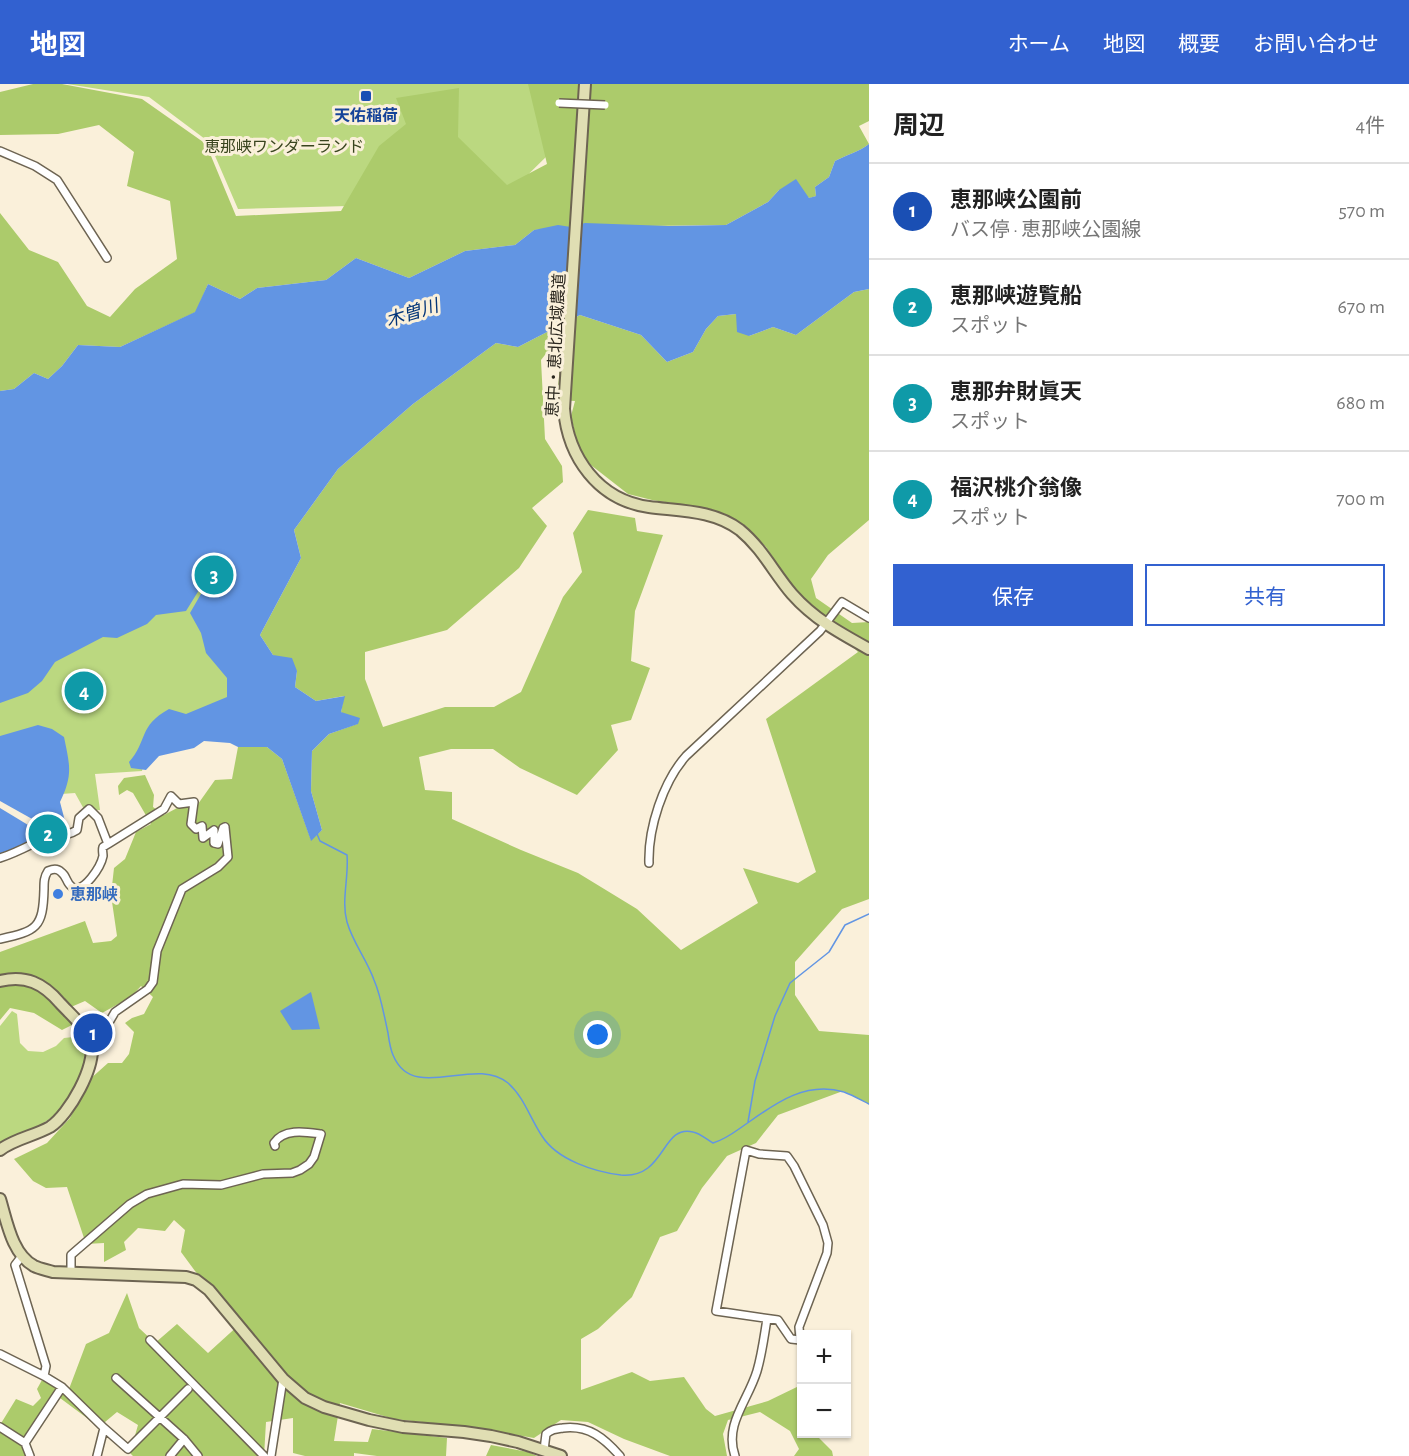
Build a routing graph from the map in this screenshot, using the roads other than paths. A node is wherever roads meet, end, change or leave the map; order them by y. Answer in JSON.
{"nodes":[{"id":1,"x":585,"y":84,"type":"edge"},
{"id":2,"x":559,"y":103,"type":"dead end"},
{"id":3,"x":604,"y":105,"type":"dead end"},
{"id":4,"x":0,"y":151,"type":"edge"},
{"id":5,"x":107,"y":258,"type":"dead end"},
{"id":6,"x":869,"y":618,"type":"edge"},
{"id":7,"x":826,"y":624,"type":"junction"},
{"id":8,"x":869,"y":649,"type":"edge"},
{"id":9,"x":108,"y":844,"type":"junction"},
{"id":10,"x":0,"y":858,"type":"edge"},
{"id":11,"x":648,"y":863,"type":"dead end"},
{"id":12,"x":0,"y":939,"type":"edge"},
{"id":13,"x":0,"y":981,"type":"edge"},
{"id":14,"x":91,"y":1043,"type":"junction"},
{"id":15,"x":274,"y":1146,"type":"dead end"},
{"id":16,"x":0,"y":1150,"type":"edge"},
{"id":17,"x":0,"y":1199,"type":"edge"},
{"id":18,"x":21,"y":1256,"type":"junction"},
{"id":19,"x":71,"y":1273,"type":"junction"},
{"id":20,"x":767,"y":1319,"type":"junction"},
{"id":21,"x":150,"y":1340,"type":"dead end"},
{"id":22,"x":0,"y":1354,"type":"edge"},
{"id":23,"x":44,"y":1376,"type":"junction"},
{"id":24,"x":116,"y":1378,"type":"dead end"},
{"id":25,"x":283,"y":1379,"type":"junction"},
{"id":26,"x":62,"y":1388,"type":"junction"},
{"id":27,"x":188,"y":1389,"type":"dead end"},
{"id":28,"x":159,"y":1417,"type":"junction"},
{"id":29,"x":0,"y":1427,"type":"edge"},
{"id":30,"x":104,"y":1428,"type":"junction"},
{"id":31,"x":184,"y":1439,"type":"junction"},
{"id":32,"x":25,"y":1443,"type":"junction"},
{"id":33,"x":544,"y":1450,"type":"junction"},
{"id":34,"x":98,"y":1455,"type":"edge"},
{"id":35,"x":30,"y":1456,"type":"edge"},
{"id":36,"x":170,"y":1456,"type":"edge"},
{"id":37,"x":198,"y":1456,"type":"edge"},
{"id":38,"x":264,"y":1456,"type":"edge"},
{"id":39,"x":271,"y":1456,"type":"edge"},
{"id":40,"x":561,"y":1456,"type":"edge"},
{"id":41,"x":620,"y":1456,"type":"edge"},
{"id":42,"x":735,"y":1456,"type":"edge"}],
"edges":[{"from":1,"to":7,"type":"street","name":"恵中・恵北広域農道"},
{"from":2,"to":3,"type":"street","bridge":true},
{"from":4,"to":5,"type":"street"},
{"from":6,"to":7,"type":"street"},
{"from":7,"to":8,"type":"street","name":"恵中・恵北広域農道"},
{"from":7,"to":11,"type":"street"},
{"from":9,"to":10,"type":"street"},
{"from":9,"to":12,"type":"street"},
{"from":9,"to":14,"type":"street"},
{"from":13,"to":14,"type":"street"},
{"from":14,"to":16,"type":"street"},
{"from":15,"to":19,"type":"street"},
{"from":17,"to":18,"type":"street"},
{"from":18,"to":19,"type":"street"},
{"from":18,"to":23,"type":"street"},
{"from":19,"to":25,"type":"street"},
{"from":20,"to":20,"type":"street"},
{"from":20,"to":42,"type":"street"},
{"from":21,"to":38,"type":"street"},
{"from":22,"to":23,"type":"street"},
{"from":23,"to":26,"type":"street"},
{"from":24,"to":28,"type":"street"},
{"from":25,"to":33,"type":"street"},
{"from":25,"to":39,"type":"street"},
{"from":26,"to":30,"type":"street"},
{"from":26,"to":32,"type":"street"},
{"from":27,"to":28,"type":"street"},
{"from":28,"to":30,"type":"street"},
{"from":28,"to":31,"type":"street"},
{"from":29,"to":32,"type":"street"},
{"from":30,"to":34,"type":"street"},
{"from":31,"to":36,"type":"street"},
{"from":31,"to":37,"type":"street"},
{"from":32,"to":35,"type":"street"},
{"from":33,"to":40,"type":"street"},
{"from":33,"to":41,"type":"street"}]}
